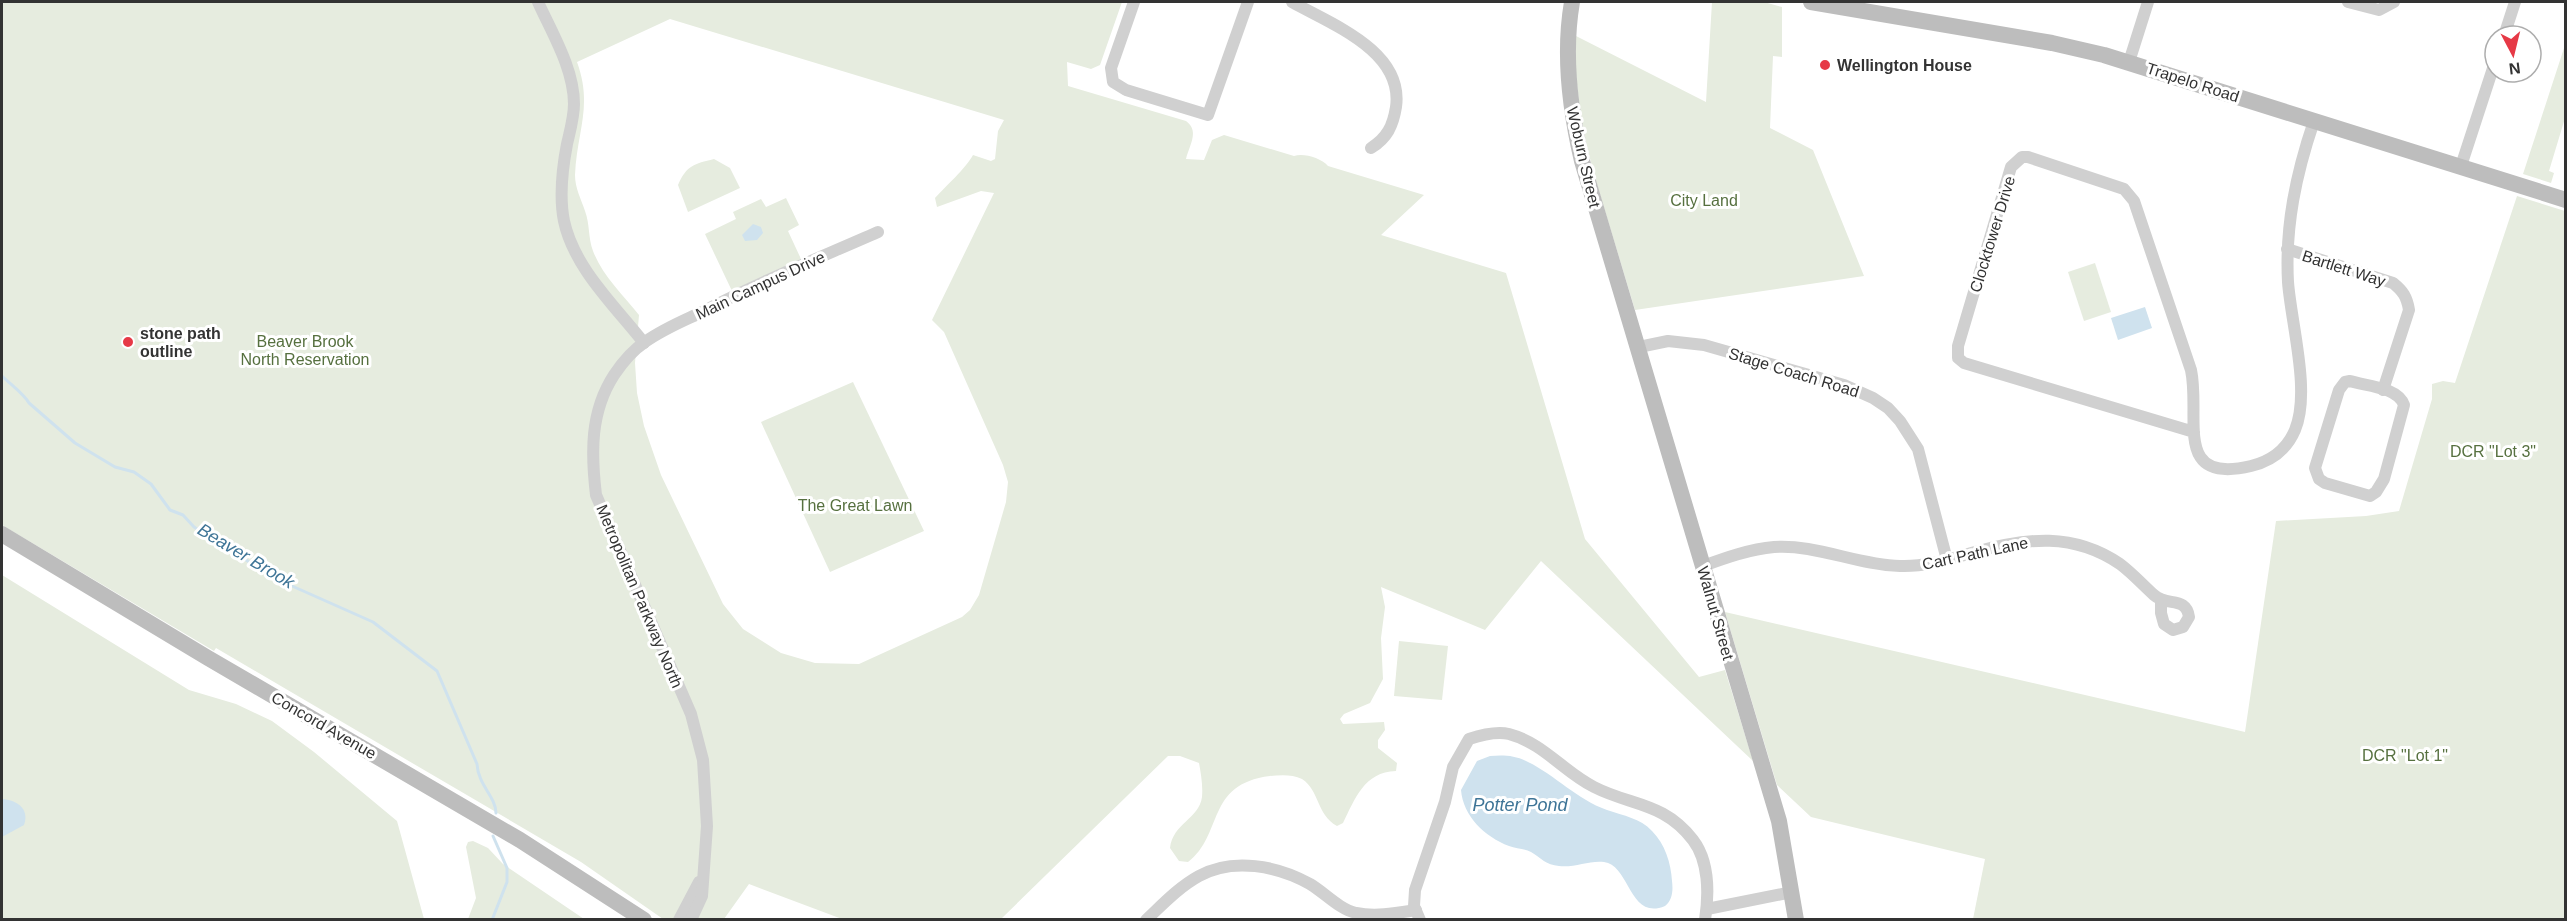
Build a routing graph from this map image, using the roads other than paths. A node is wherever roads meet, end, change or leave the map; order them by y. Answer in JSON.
{"nodes":[{"id":1,"x":538,"y":2,"type":"edge"},
{"id":2,"x":1134,"y":2,"type":"edge"},
{"id":3,"x":1248,"y":2,"type":"edge"},
{"id":4,"x":1292,"y":2,"type":"edge"},
{"id":5,"x":1572,"y":2,"type":"edge"},
{"id":6,"x":1811,"y":2,"type":"edge"},
{"id":7,"x":2148,"y":2,"type":"edge"},
{"id":8,"x":2348,"y":2,"type":"edge"},
{"id":9,"x":2515,"y":2,"type":"edge"},
{"id":10,"x":2392,"y":4,"type":"edge"},
{"id":11,"x":2508,"y":24,"type":"edge"},
{"id":12,"x":2129,"y":62,"type":"junction"},
{"id":13,"x":2488,"y":84,"type":"edge"},
{"id":14,"x":2314,"y":122,"type":"junction"},
{"id":15,"x":1371,"y":148,"type":"dead end"},
{"id":16,"x":2461,"y":166,"type":"junction"},
{"id":17,"x":2565,"y":200,"type":"edge"},
{"id":18,"x":878,"y":232,"type":"dead end"},
{"id":19,"x":2287,"y":249,"type":"junction"},
{"id":20,"x":1627,"y":308,"type":"joint"},
{"id":21,"x":644,"y":343,"type":"junction"},
{"id":22,"x":1639,"y":347,"type":"junction"},
{"id":23,"x":2383,"y":390,"type":"junction"},
{"id":24,"x":2194,"y":432,"type":"junction"},
{"id":25,"x":2,"y":534,"type":"edge"},
{"id":26,"x":1947,"y":560,"type":"junction"},
{"id":27,"x":1703,"y":566,"type":"junction"},
{"id":28,"x":2161,"y":601,"type":"dead end"},
{"id":29,"x":702,"y":876,"type":"junction"},
{"id":30,"x":1792,"y":892,"type":"junction"},
{"id":31,"x":1706,"y":914,"type":"edge"},
{"id":32,"x":1418,"y":915,"type":"edge"},
{"id":33,"x":644,"y":920,"type":"edge"},
{"id":34,"x":679,"y":920,"type":"edge"},
{"id":35,"x":691,"y":920,"type":"edge"},
{"id":36,"x":1146,"y":920,"type":"edge"},
{"id":37,"x":1796,"y":920,"type":"edge"}],
"edges":[{"from":1,"to":21,"type":"street"},
{"from":2,"to":3,"type":"street"},
{"from":4,"to":15,"type":"street"},
{"from":5,"to":20,"type":"main road","name":"Woburn Street"},
{"from":6,"to":12,"type":"main road","name":"Trapelo Road"},
{"from":7,"to":12,"type":"street"},
{"from":8,"to":10,"type":"street"},
{"from":9,"to":11,"type":"street"},
{"from":12,"to":14,"type":"main road","name":"Trapelo Road"},
{"from":13,"to":16,"type":"street"},
{"from":14,"to":16,"type":"main road","name":"Trapelo Road"},
{"from":14,"to":19,"type":"street","name":"Clocktower Drive"},
{"from":16,"to":17,"type":"main road","name":"Trapelo Road"},
{"from":18,"to":21,"type":"street","name":"Main Campus Drive"},
{"from":19,"to":23,"type":"street","name":"Bartlett Way"},
{"from":19,"to":24,"type":"street","name":"Clocktower Drive"},
{"from":20,"to":22,"type":"main road","name":"Walnut Street"},
{"from":21,"to":29,"type":"street","name":"Metropolitan Parkway North"},
{"from":22,"to":26,"type":"street","name":"Stage Coach Road"},
{"from":22,"to":27,"type":"main road","name":"Walnut Street"},
{"from":23,"to":23,"type":"street"},
{"from":24,"to":24,"type":"street","name":"Clocktower Drive"},
{"from":25,"to":33,"type":"main road","name":"Concord Avenue"},
{"from":26,"to":27,"type":"street","name":"Cart Path Lane"},
{"from":26,"to":28,"type":"street","name":"Cart Path Lane"},
{"from":27,"to":30,"type":"main road","name":"Walnut Street"},
{"from":29,"to":34,"type":"street","name":"Metropolitan Parkway North"},
{"from":29,"to":35,"type":"street","name":"Metropolitan Parkway North"},
{"from":30,"to":31,"type":"street"},
{"from":30,"to":37,"type":"main road","name":"Walnut Street"},
{"from":31,"to":32,"type":"street"},
{"from":32,"to":36,"type":"street"}]}
